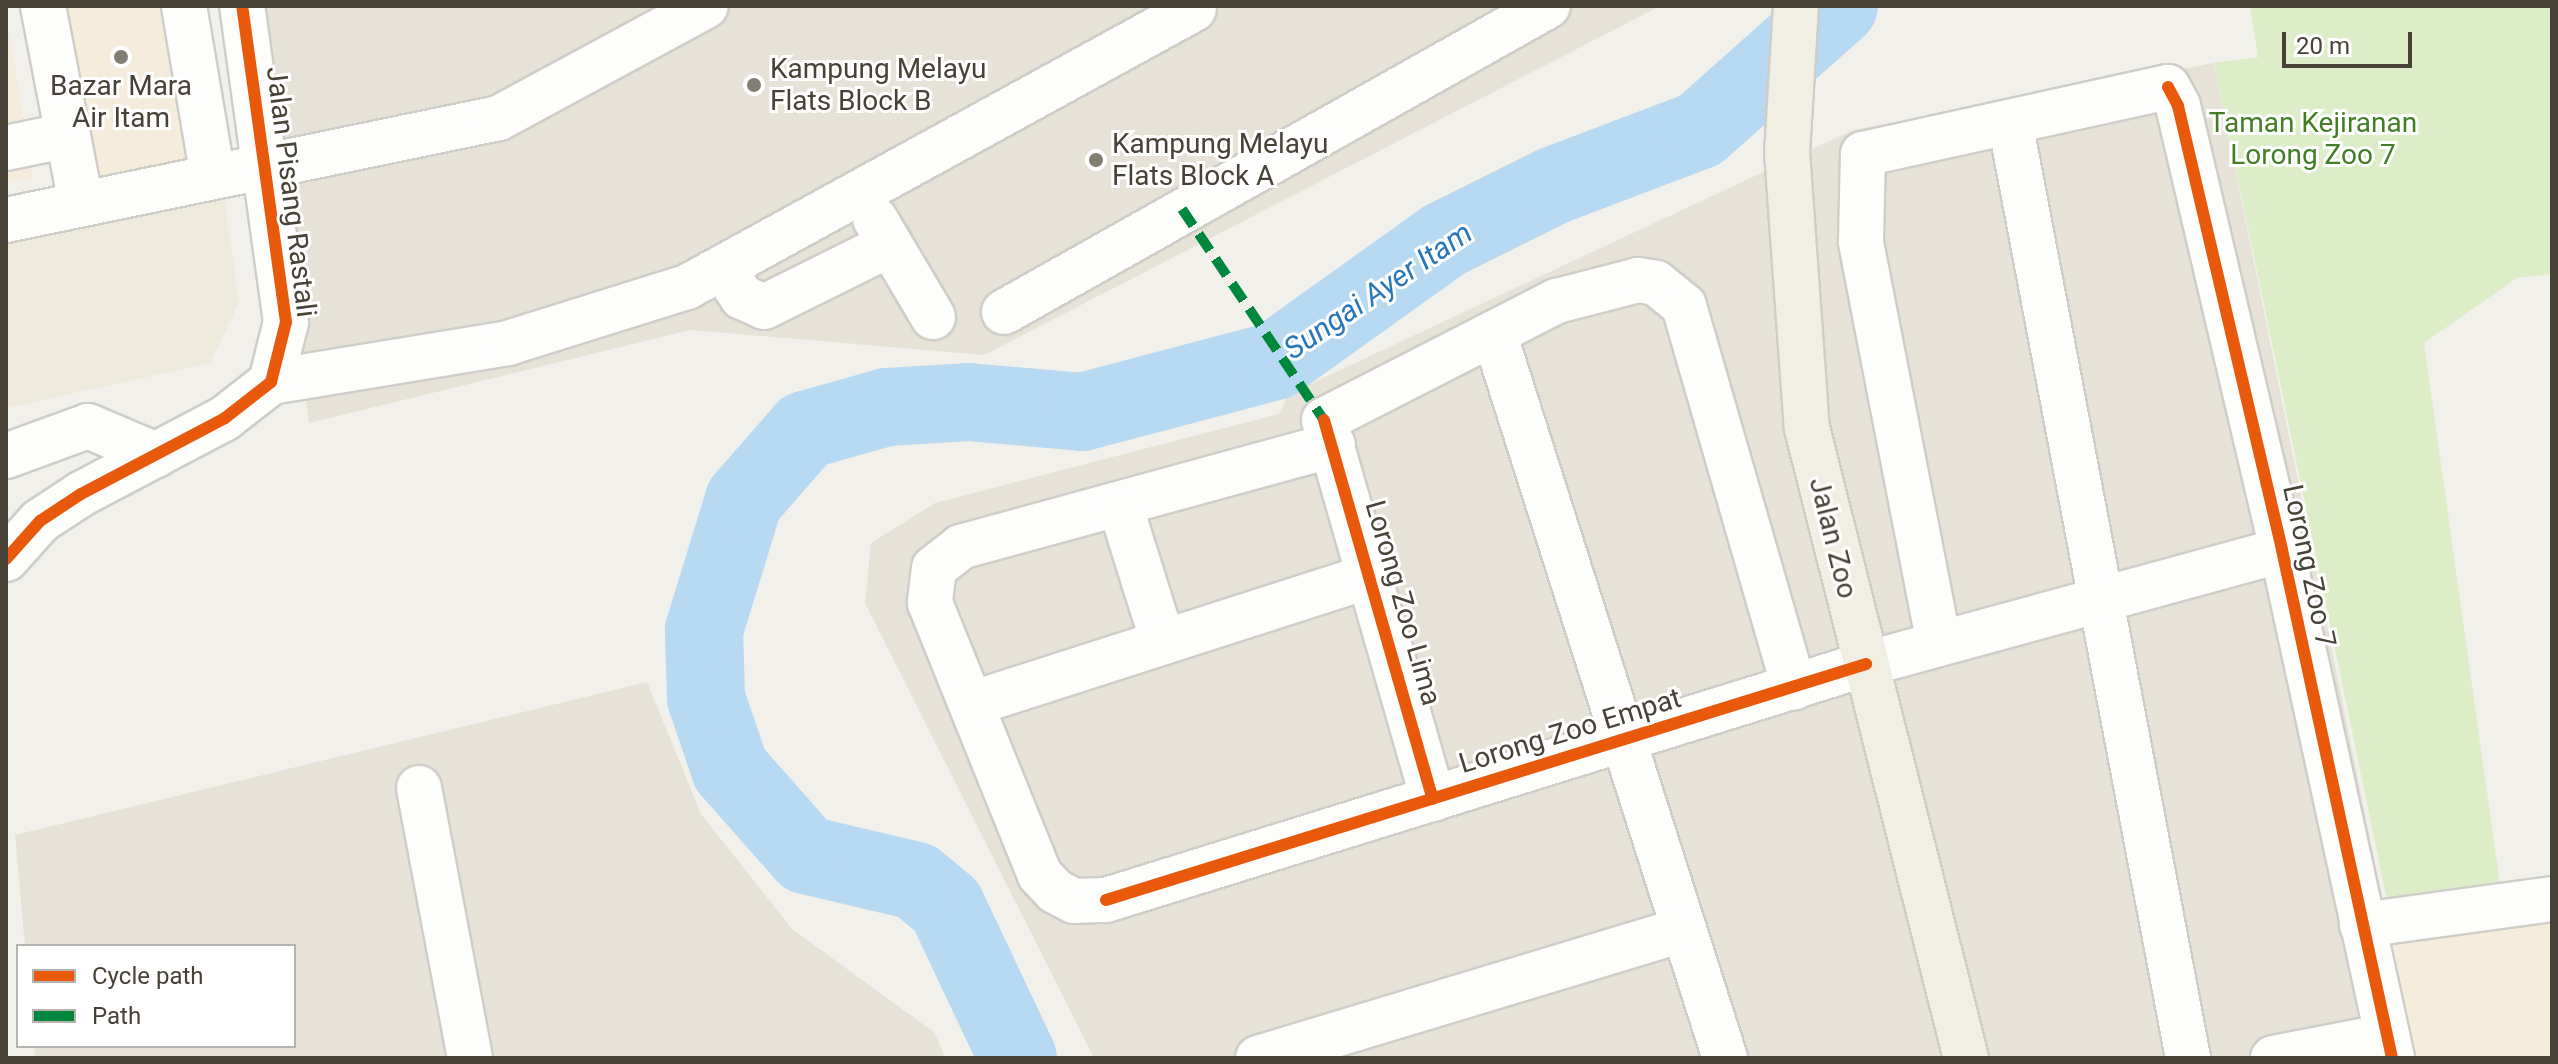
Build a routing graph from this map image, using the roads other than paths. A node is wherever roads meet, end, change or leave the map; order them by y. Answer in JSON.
{"nodes":[{"id":1,"x":43,"y":6,"type":"edge"},
{"id":2,"x":184,"y":6,"type":"edge"},
{"id":3,"x":242,"y":6,"type":"edge"},
{"id":4,"x":706,"y":6,"type":"edge"},
{"id":5,"x":1548,"y":6,"type":"edge"},
{"id":6,"x":1796,"y":6,"type":"edge"},
{"id":7,"x":1194,"y":9,"type":"dead end"},
{"id":8,"x":2010,"y":122,"type":"junction"},
{"id":9,"x":68,"y":135,"type":"junction"},
{"id":10,"x":6,"y":148,"type":"edge"},
{"id":11,"x":269,"y":166,"type":"junction"},
{"id":12,"x":213,"y":177,"type":"junction"},
{"id":13,"x":862,"y":195,"type":"junction"},
{"id":14,"x":81,"y":204,"type":"junction"},
{"id":15,"x":6,"y":220,"type":"edge"},
{"id":16,"x":889,"y":245,"type":"junction"},
{"id":17,"x":725,"y":271,"type":"junction"},
{"id":18,"x":1004,"y":312,"type":"dead end"},
{"id":19,"x":933,"y":317,"type":"dead end"},
{"id":20,"x":1494,"y":333,"type":"junction"},
{"id":21,"x":271,"y":382,"type":"junction"},
{"id":22,"x":1329,"y":432,"type":"junction"},
{"id":23,"x":156,"y":455,"type":"junction"},
{"id":24,"x":6,"y":456,"type":"edge"},
{"id":25,"x":1120,"y":505,"type":"junction"},
{"id":26,"x":2282,"y":550,"type":"junction"},
{"id":27,"x":6,"y":559,"type":"edge"},
{"id":28,"x":1370,"y":576,"type":"junction"},
{"id":29,"x":2101,"y":600,"type":"junction"},
{"id":30,"x":1163,"y":642,"type":"junction"},
{"id":31,"x":1939,"y":644,"type":"junction"},
{"id":32,"x":1866,"y":664,"type":"junction"},
{"id":33,"x":1794,"y":687,"type":"junction"},
{"id":34,"x":974,"y":703,"type":"junction"},
{"id":35,"x":1619,"y":741,"type":"junction"},
{"id":36,"x":419,"y":788,"type":"dead end"},
{"id":37,"x":1433,"y":799,"type":"junction"},
{"id":38,"x":2552,"y":899,"type":"edge"},
{"id":39,"x":2362,"y":925,"type":"junction"},
{"id":40,"x":1682,"y":930,"type":"junction"},
{"id":41,"x":2389,"y":1047,"type":"edge"},
{"id":42,"x":470,"y":1058,"type":"edge"},
{"id":43,"x":1258,"y":1058,"type":"edge"},
{"id":44,"x":1725,"y":1058,"type":"edge"},
{"id":45,"x":1966,"y":1058,"type":"edge"},
{"id":46,"x":2188,"y":1058,"type":"edge"},
{"id":47,"x":2273,"y":1058,"type":"edge"}],
"edges":[{"from":1,"to":9,"type":"street"},
{"from":2,"to":12,"type":"street"},
{"from":3,"to":11,"type":"street","name":"Jalan Pisang Rastali"},
{"from":4,"to":11,"type":"street"},
{"from":5,"to":18,"type":"street"},
{"from":6,"to":32,"type":"main road","name":"Jalan Zoo"},
{"from":7,"to":13,"type":"street"},
{"from":8,"to":26,"type":"street","name":"Lorong Zoo 7"},
{"from":8,"to":29,"type":"street"},
{"from":8,"to":31,"type":"street"},
{"from":9,"to":10,"type":"street"},
{"from":9,"to":14,"type":"street"},
{"from":11,"to":12,"type":"street"},
{"from":11,"to":21,"type":"street","name":"Jalan Pisang Rastali"},
{"from":12,"to":14,"type":"street"},
{"from":13,"to":16,"type":"street"},
{"from":13,"to":17,"type":"street"},
{"from":14,"to":15,"type":"street"},
{"from":16,"to":17,"type":"street"},
{"from":16,"to":19,"type":"street"},
{"from":17,"to":21,"type":"street"},
{"from":20,"to":22,"type":"street"},
{"from":20,"to":33,"type":"street"},
{"from":20,"to":35,"type":"street"},
{"from":21,"to":23,"type":"street"},
{"from":22,"to":25,"type":"street"},
{"from":22,"to":28,"type":"street","name":"Lorong Zoo Lima"},
{"from":23,"to":24,"type":"street"},
{"from":23,"to":27,"type":"street"},
{"from":25,"to":30,"type":"street"},
{"from":25,"to":34,"type":"street"},
{"from":26,"to":29,"type":"street","name":"Lorong Zoo Empat"},
{"from":26,"to":39,"type":"street","name":"Lorong Zoo 7"},
{"from":28,"to":30,"type":"street"},
{"from":28,"to":37,"type":"street","name":"Lorong Zoo Lima"},
{"from":29,"to":31,"type":"street","name":"Lorong Zoo Empat"},
{"from":29,"to":46,"type":"street"},
{"from":30,"to":34,"type":"street"},
{"from":31,"to":32,"type":"street","name":"Lorong Zoo Empat"},
{"from":32,"to":33,"type":"street","name":"Lorong Zoo Empat"},
{"from":32,"to":45,"type":"main road","name":"Jalan Zoo"},
{"from":33,"to":35,"type":"street","name":"Lorong Zoo Empat"},
{"from":34,"to":37,"type":"street","name":"Lorong Zoo Empat"},
{"from":35,"to":37,"type":"street","name":"Lorong Zoo Empat"},
{"from":35,"to":40,"type":"street"},
{"from":36,"to":42,"type":"street"},
{"from":38,"to":39,"type":"street"},
{"from":39,"to":41,"type":"street","name":"Lorong Zoo 7"},
{"from":40,"to":43,"type":"street"},
{"from":40,"to":44,"type":"street"},
{"from":41,"to":47,"type":"street"}]}
